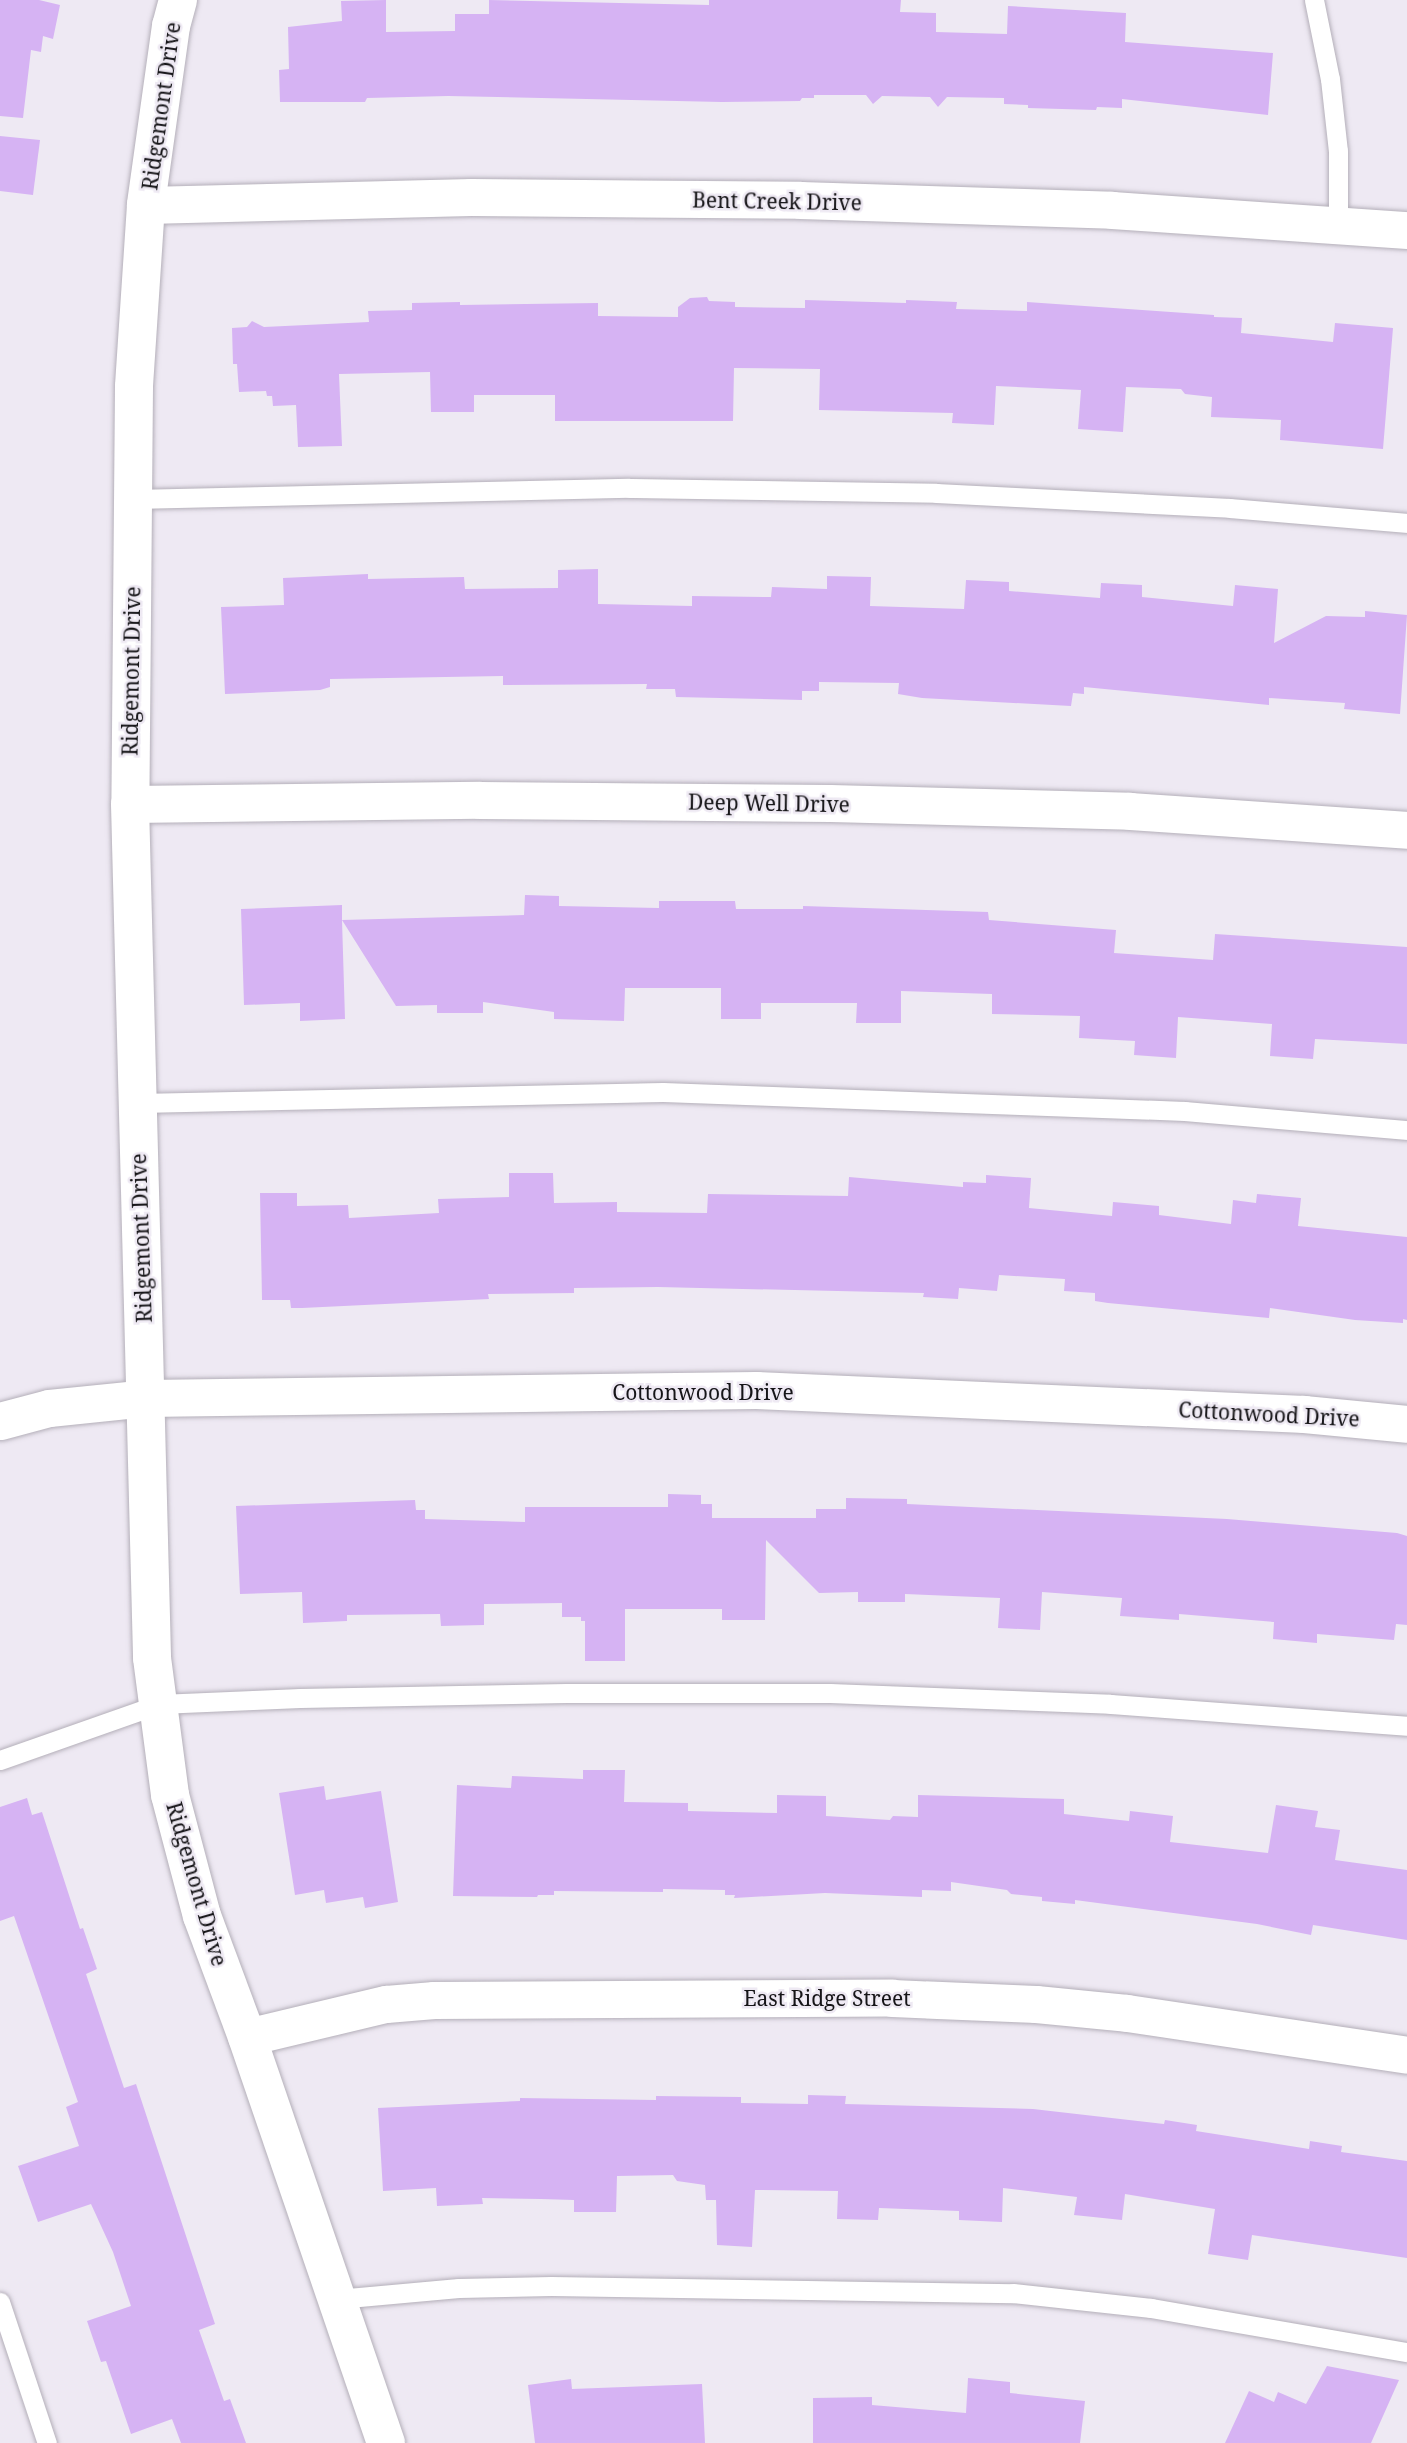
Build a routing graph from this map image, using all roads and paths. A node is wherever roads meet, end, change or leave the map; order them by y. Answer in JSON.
{"nodes":[{"id":1,"x":178,"y":0,"type":"edge"},
{"id":2,"x":1314,"y":0,"type":"edge"},
{"id":3,"x":146,"y":205,"type":"junction"},
{"id":4,"x":1338,"y":224,"type":"junction"},
{"id":5,"x":1407,"y":230,"type":"edge"},
{"id":6,"x":133,"y":499,"type":"junction"},
{"id":7,"x":1407,"y":523,"type":"edge"},
{"id":8,"x":130,"y":804,"type":"junction"},
{"id":9,"x":1407,"y":830,"type":"edge"},
{"id":10,"x":138,"y":1103,"type":"junction"},
{"id":11,"x":1407,"y":1130,"type":"edge"},
{"id":12,"x":145,"y":1398,"type":"junction"},
{"id":13,"x":0,"y":1421,"type":"edge"},
{"id":14,"x":1407,"y":1424,"type":"edge"},
{"id":15,"x":159,"y":1704,"type":"junction"},
{"id":16,"x":1407,"y":1726,"type":"edge"},
{"id":17,"x":0,"y":1759,"type":"edge"},
{"id":18,"x":247,"y":2037,"type":"junction"},
{"id":19,"x":1407,"y":2056,"type":"edge"},
{"id":20,"x":337,"y":2299,"type":"junction"},
{"id":21,"x":0,"y":2302,"type":"edge"},
{"id":22,"x":1407,"y":2352,"type":"edge"},
{"id":23,"x":47,"y":2443,"type":"edge"},
{"id":24,"x":386,"y":2443,"type":"edge"}],
"edges":[{"from":1,"to":3,"type":"street","name":"Ridgemont Drive"},
{"from":2,"to":4,"type":"lane"},
{"from":3,"to":4,"type":"street","name":"Bent Creek Drive"},
{"from":3,"to":6,"type":"street","name":"Ridgemont Drive"},
{"from":4,"to":5,"type":"street","name":"Bent Creek Drive"},
{"from":6,"to":7,"type":"lane"},
{"from":6,"to":8,"type":"street","name":"Ridgemont Drive"},
{"from":8,"to":9,"type":"street","name":"Deep Well Drive"},
{"from":8,"to":10,"type":"street","name":"Ridgemont Drive"},
{"from":10,"to":11,"type":"lane"},
{"from":10,"to":12,"type":"street","name":"Ridgemont Drive"},
{"from":12,"to":13,"type":"street","name":"Cottonwood Drive"},
{"from":12,"to":14,"type":"street","name":"Cottonwood Drive"},
{"from":12,"to":15,"type":"street","name":"Ridgemont Drive"},
{"from":15,"to":16,"type":"lane"},
{"from":15,"to":17,"type":"lane"},
{"from":15,"to":18,"type":"street","name":"Ridgemont Drive"},
{"from":18,"to":19,"type":"street","name":"East Ridge Street"},
{"from":18,"to":20,"type":"street","name":"Ridgemont Drive"},
{"from":20,"to":22,"type":"lane"},
{"from":20,"to":24,"type":"street","name":"Ridgemont Drive"},
{"from":21,"to":23,"type":"lane"}]}
